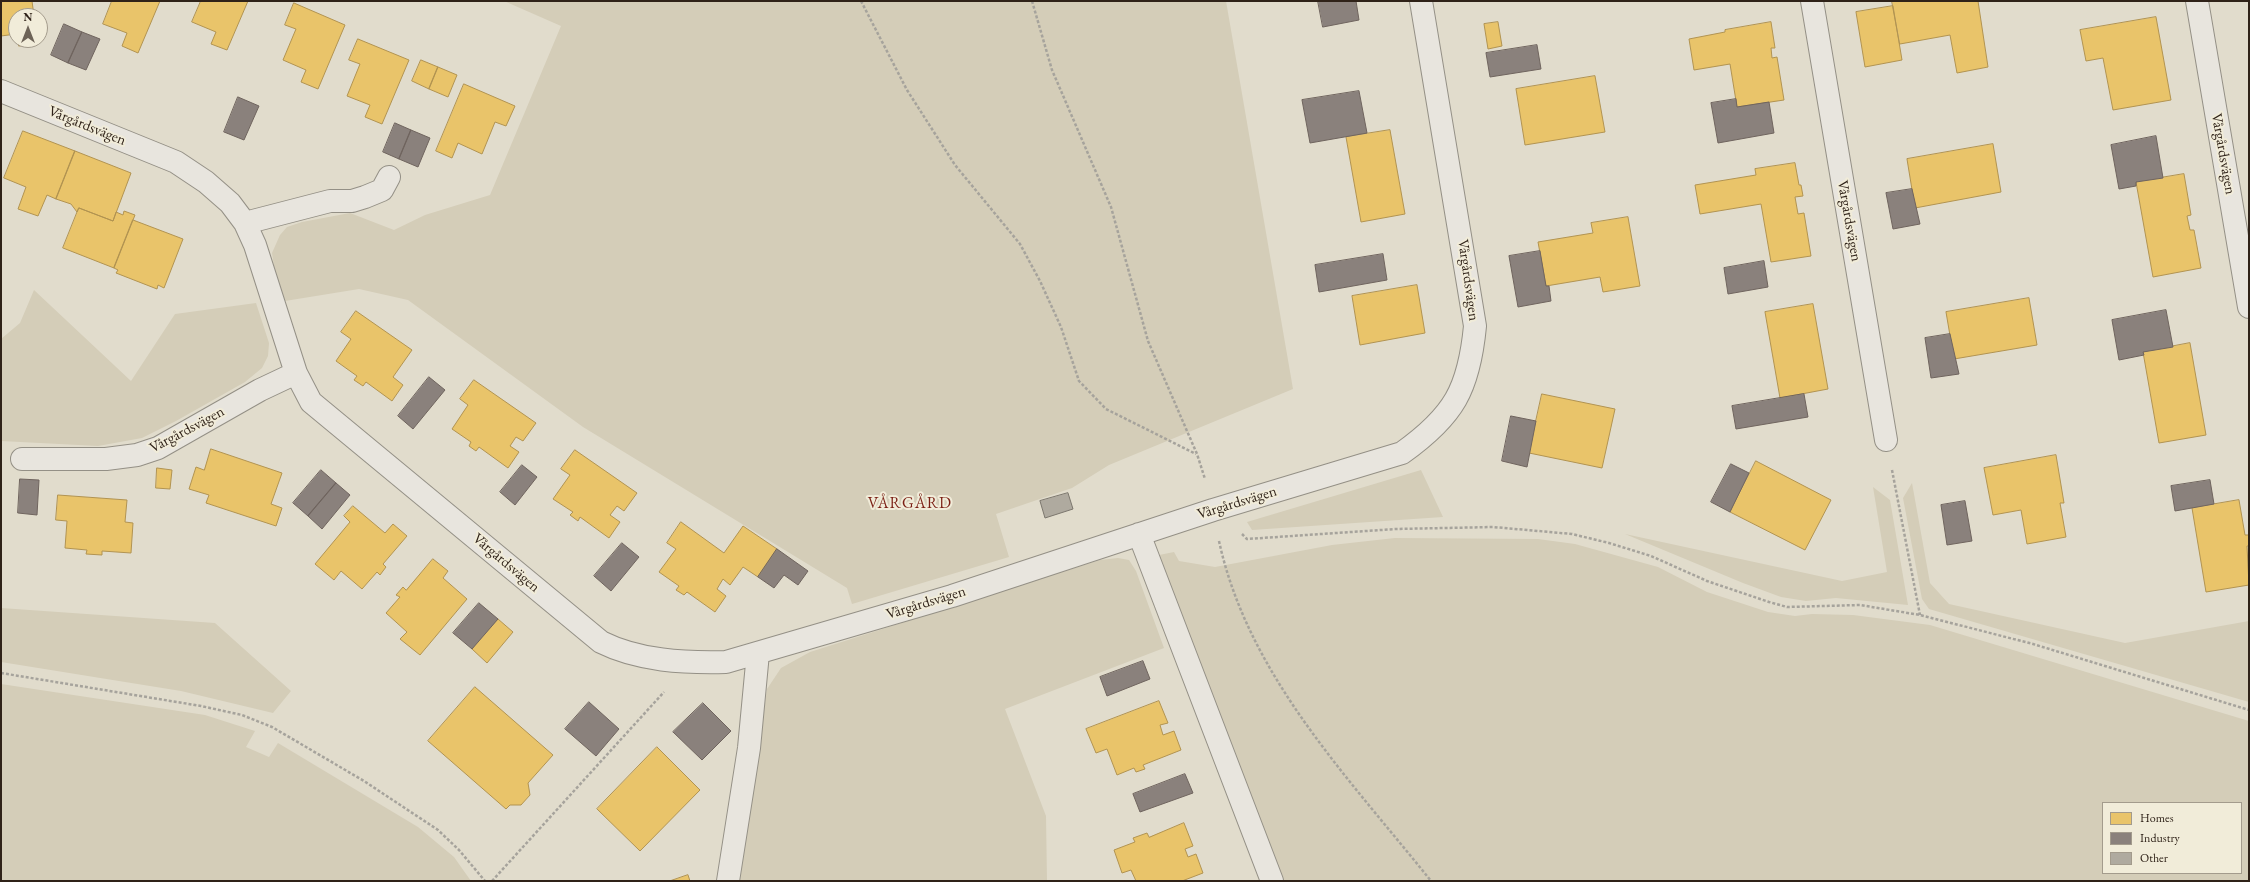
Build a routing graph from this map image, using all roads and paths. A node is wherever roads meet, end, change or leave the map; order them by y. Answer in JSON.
{"nodes":[{"id":1,"x":861,"y":1,"type":"edge"},
{"id":2,"x":1032,"y":1,"type":"edge"},
{"id":3,"x":1421,"y":1,"type":"edge"},
{"id":4,"x":1812,"y":1,"type":"edge"},
{"id":5,"x":2197,"y":1,"type":"edge"},
{"id":6,"x":1,"y":91,"type":"edge"},
{"id":7,"x":389,"y":177,"type":"dead end"},
{"id":8,"x":245,"y":223,"type":"junction"},
{"id":9,"x":2249,"y":307,"type":"edge"},
{"id":10,"x":296,"y":373,"type":"junction"},
{"id":11,"x":1886,"y":440,"type":"joint"},
{"id":12,"x":22,"y":459,"type":"dead end"},
{"id":13,"x":1213,"y":510,"type":"junction"},
{"id":14,"x":1139,"y":534,"type":"junction"},
{"id":15,"x":1920,"y":615,"type":"junction"},
{"id":16,"x":758,"y":653,"type":"junction"},
{"id":17,"x":690,"y":663,"type":"junction"},
{"id":18,"x":1,"y":673,"type":"edge"},
{"id":19,"x":2249,"y":710,"type":"edge"},
{"id":20,"x":484,"y":881,"type":"edge"},
{"id":21,"x":492,"y":881,"type":"edge"},
{"id":22,"x":728,"y":881,"type":"edge"},
{"id":23,"x":1272,"y":881,"type":"edge"},
{"id":24,"x":1431,"y":881,"type":"edge"}],
"edges":[{"from":1,"to":2,"type":"path"},
{"from":3,"to":13,"type":"street","name":"Vårgårdsvägen"},
{"from":4,"to":11,"type":"street","name":"Vårgårdsvägen"},
{"from":5,"to":9,"type":"street","name":"Vårgårdsvägen"},
{"from":6,"to":8,"type":"street","name":"Vårgårdsvägen"},
{"from":7,"to":8,"type":"street"},
{"from":8,"to":10,"type":"street","name":"Vårgårdsvägen"},
{"from":10,"to":12,"type":"street","name":"Vårgårdsvägen"},
{"from":10,"to":17,"type":"street","name":"Vårgårdsvägen"},
{"from":11,"to":15,"type":"path"},
{"from":13,"to":14,"type":"street","name":"Vårgårdsvägen"},
{"from":13,"to":15,"type":"path"},
{"from":13,"to":24,"type":"path"},
{"from":14,"to":16,"type":"street","name":"Vårgårdsvägen"},
{"from":14,"to":23,"type":"street"},
{"from":15,"to":19,"type":"path"},
{"from":16,"to":17,"type":"street","name":"Vårgårdsvägen"},
{"from":16,"to":22,"type":"street"},
{"from":17,"to":21,"type":"path"},
{"from":18,"to":20,"type":"path"}]}
